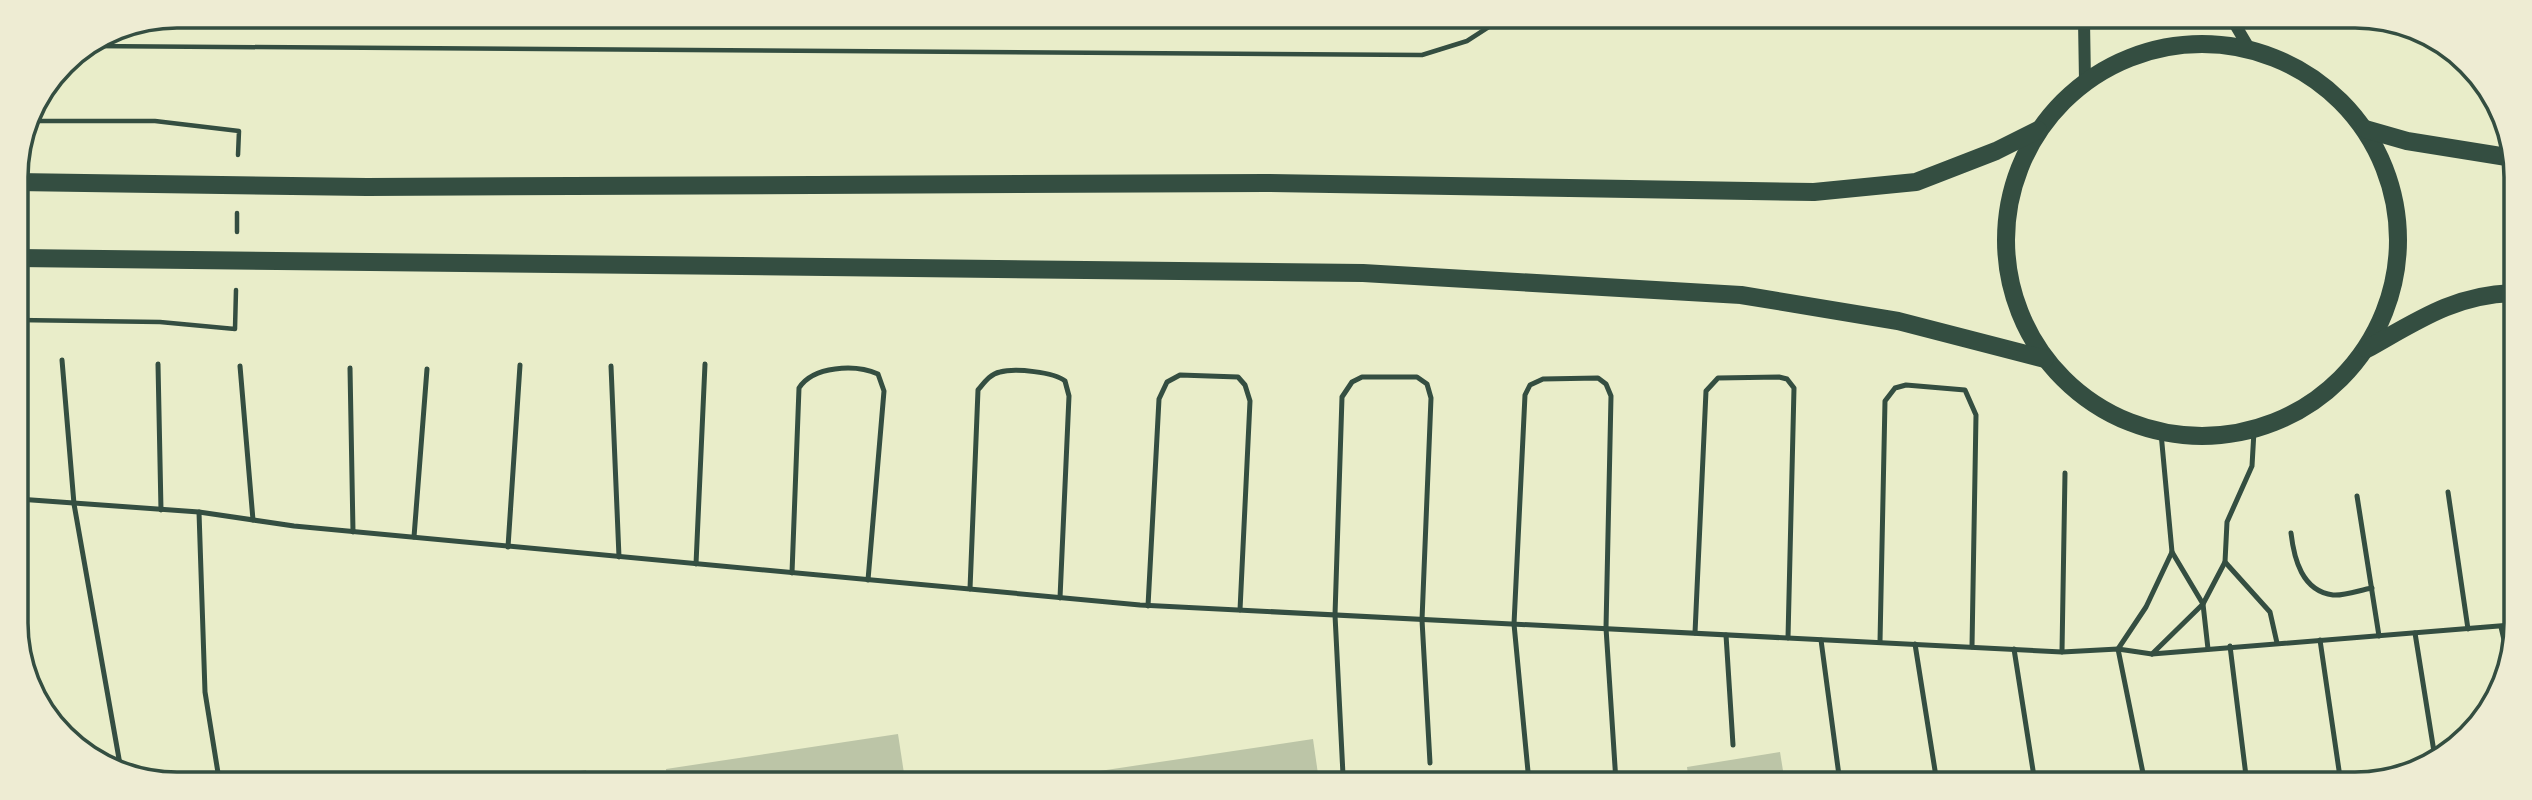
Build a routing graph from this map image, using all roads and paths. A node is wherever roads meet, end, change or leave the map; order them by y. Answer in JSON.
{"nodes":[{"id":1,"x":1487,"y":28,"type":"edge"},
{"id":2,"x":2084,"y":28,"type":"edge"},
{"id":3,"x":2237,"y":28,"type":"edge"},
{"id":4,"x":106,"y":46,"type":"edge"},
{"id":5,"x":2249,"y":48,"type":"junction"},
{"id":6,"x":2085,"y":81,"type":"junction"},
{"id":7,"x":39,"y":121,"type":"edge"},
{"id":8,"x":2365,"y":129,"type":"junction"},
{"id":9,"x":2038,"y":130,"type":"junction"},
{"id":10,"x":239,"y":131,"type":"dead end"},
{"id":11,"x":2502,"y":156,"type":"edge"},
{"id":12,"x":28,"y":182,"type":"edge"},
{"id":13,"x":28,"y":258,"type":"edge"},
{"id":14,"x":2504,"y":293,"type":"edge"},
{"id":15,"x":28,"y":320,"type":"edge"},
{"id":16,"x":235,"y":329,"type":"dead end"},
{"id":17,"x":2367,"y":349,"type":"junction"},
{"id":18,"x":2045,"y":359,"type":"junction"},
{"id":19,"x":62,"y":360,"type":"dead end"},
{"id":20,"x":158,"y":364,"type":"dead end"},
{"id":21,"x":705,"y":364,"type":"dead end"},
{"id":22,"x":520,"y":365,"type":"dead end"},
{"id":23,"x":240,"y":366,"type":"dead end"},
{"id":24,"x":611,"y":366,"type":"dead end"},
{"id":25,"x":350,"y":368,"type":"dead end"},
{"id":26,"x":427,"y":369,"type":"dead end"},
{"id":27,"x":2254,"y":431,"type":"junction"},
{"id":28,"x":2161,"y":433,"type":"junction"},
{"id":29,"x":2065,"y":473,"type":"dead end"},
{"id":30,"x":2448,"y":492,"type":"dead end"},
{"id":31,"x":2357,"y":496,"type":"dead end"},
{"id":32,"x":28,"y":500,"type":"edge"},
{"id":33,"x":74,"y":504,"type":"junction"},
{"id":34,"x":161,"y":510,"type":"junction"},
{"id":35,"x":198,"y":512,"type":"junction"},
{"id":36,"x":253,"y":520,"type":"junction"},
{"id":37,"x":353,"y":532,"type":"junction"},
{"id":38,"x":2291,"y":533,"type":"dead end"},
{"id":39,"x":414,"y":537,"type":"junction"},
{"id":40,"x":508,"y":547,"type":"junction"},
{"id":41,"x":2172,"y":552,"type":"junction"},
{"id":42,"x":619,"y":557,"type":"junction"},
{"id":43,"x":2225,"y":562,"type":"junction"},
{"id":44,"x":696,"y":564,"type":"junction"},
{"id":45,"x":792,"y":573,"type":"junction"},
{"id":46,"x":868,"y":580,"type":"junction"},
{"id":47,"x":970,"y":589,"type":"junction"},
{"id":48,"x":2372,"y":589,"type":"junction"},
{"id":49,"x":1060,"y":598,"type":"junction"},
{"id":50,"x":2203,"y":604,"type":"junction"},
{"id":51,"x":1148,"y":606,"type":"junction"},
{"id":52,"x":1240,"y":610,"type":"junction"},
{"id":53,"x":1335,"y":615,"type":"junction"},
{"id":54,"x":1422,"y":620,"type":"junction"},
{"id":55,"x":1514,"y":624,"type":"junction"},
{"id":56,"x":2501,"y":627,"type":"joint"},
{"id":57,"x":1606,"y":628,"type":"junction"},
{"id":58,"x":2468,"y":629,"type":"junction"},
{"id":59,"x":1695,"y":633,"type":"junction"},
{"id":60,"x":2414,"y":633,"type":"junction"},
{"id":61,"x":1726,"y":635,"type":"junction"},
{"id":62,"x":2379,"y":636,"type":"junction"},
{"id":63,"x":2503,"y":637,"type":"edge"},
{"id":64,"x":1788,"y":638,"type":"junction"},
{"id":65,"x":1821,"y":640,"type":"junction"},
{"id":66,"x":2320,"y":640,"type":"junction"},
{"id":67,"x":1880,"y":642,"type":"junction"},
{"id":68,"x":2277,"y":643,"type":"junction"},
{"id":69,"x":1915,"y":644,"type":"junction"},
{"id":70,"x":2230,"y":646,"type":"junction"},
{"id":71,"x":1972,"y":647,"type":"junction"},
{"id":72,"x":2014,"y":649,"type":"junction"},
{"id":73,"x":2118,"y":649,"type":"junction"},
{"id":74,"x":2208,"y":649,"type":"junction"},
{"id":75,"x":2062,"y":652,"type":"junction"},
{"id":76,"x":2152,"y":654,"type":"junction"},
{"id":77,"x":1733,"y":744,"type":"dead end"},
{"id":78,"x":2434,"y":750,"type":"edge"},
{"id":79,"x":119,"y":761,"type":"edge"},
{"id":80,"x":1430,"y":763,"type":"dead end"},
{"id":81,"x":218,"y":772,"type":"edge"},
{"id":82,"x":1343,"y":772,"type":"edge"},
{"id":83,"x":1529,"y":772,"type":"edge"},
{"id":84,"x":1615,"y":772,"type":"edge"},
{"id":85,"x":1839,"y":772,"type":"edge"},
{"id":86,"x":1935,"y":772,"type":"edge"},
{"id":87,"x":2033,"y":772,"type":"edge"},
{"id":88,"x":2143,"y":772,"type":"edge"},
{"id":89,"x":2246,"y":772,"type":"edge"},
{"id":90,"x":2339,"y":772,"type":"edge"}],
"edges":[{"from":1,"to":4,"type":"path"},
{"from":2,"to":6,"type":"street"},
{"from":3,"to":5,"type":"street"},
{"from":5,"to":6,"type":"main road"},
{"from":5,"to":8,"type":"main road"},
{"from":6,"to":9,"type":"main road"},
{"from":7,"to":10,"type":"path"},
{"from":8,"to":11,"type":"main road"},
{"from":8,"to":17,"type":"main road"},
{"from":9,"to":12,"type":"main road"},
{"from":9,"to":18,"type":"main road"},
{"from":13,"to":18,"type":"main road"},
{"from":14,"to":17,"type":"main road"},
{"from":15,"to":16,"type":"path"},
{"from":17,"to":27,"type":"main road"},
{"from":18,"to":28,"type":"main road"},
{"from":19,"to":33,"type":"lane"},
{"from":20,"to":34,"type":"lane"},
{"from":21,"to":44,"type":"lane"},
{"from":22,"to":40,"type":"lane"},
{"from":23,"to":36,"type":"lane"},
{"from":24,"to":42,"type":"lane"},
{"from":25,"to":37,"type":"lane"},
{"from":26,"to":39,"type":"lane"},
{"from":27,"to":28,"type":"main road"},
{"from":27,"to":43,"type":"lane"},
{"from":28,"to":41,"type":"lane"},
{"from":29,"to":75,"type":"lane"},
{"from":30,"to":58,"type":"lane"},
{"from":31,"to":48,"type":"lane"},
{"from":32,"to":33,"type":"lane"},
{"from":33,"to":34,"type":"lane"},
{"from":33,"to":79,"type":"lane"},
{"from":34,"to":35,"type":"lane"},
{"from":35,"to":36,"type":"lane"},
{"from":35,"to":81,"type":"lane"},
{"from":36,"to":37,"type":"lane"},
{"from":37,"to":39,"type":"lane"},
{"from":38,"to":48,"type":"lane"},
{"from":39,"to":40,"type":"lane"},
{"from":40,"to":42,"type":"lane"},
{"from":41,"to":50,"type":"lane"},
{"from":41,"to":73,"type":"lane"},
{"from":42,"to":44,"type":"lane"},
{"from":43,"to":50,"type":"lane"},
{"from":43,"to":68,"type":"lane"},
{"from":44,"to":45,"type":"lane"},
{"from":45,"to":46,"type":"lane"},
{"from":45,"to":46,"type":"lane"},
{"from":46,"to":47,"type":"lane"},
{"from":47,"to":49,"type":"lane"},
{"from":47,"to":49,"type":"lane"},
{"from":48,"to":62,"type":"lane"},
{"from":49,"to":51,"type":"lane"},
{"from":50,"to":74,"type":"lane"},
{"from":50,"to":76,"type":"lane"},
{"from":51,"to":52,"type":"lane"},
{"from":51,"to":52,"type":"lane"},
{"from":52,"to":53,"type":"lane"},
{"from":53,"to":54,"type":"lane"},
{"from":53,"to":54,"type":"lane"},
{"from":53,"to":82,"type":"lane"},
{"from":54,"to":55,"type":"lane"},
{"from":54,"to":80,"type":"lane"},
{"from":55,"to":57,"type":"lane"},
{"from":55,"to":57,"type":"lane"},
{"from":55,"to":83,"type":"lane"},
{"from":56,"to":58,"type":"lane"},
{"from":56,"to":63,"type":"lane"},
{"from":57,"to":59,"type":"lane"},
{"from":57,"to":84,"type":"lane"},
{"from":58,"to":60,"type":"lane"},
{"from":59,"to":61,"type":"lane"},
{"from":59,"to":64,"type":"lane"},
{"from":60,"to":62,"type":"lane"},
{"from":60,"to":78,"type":"lane"},
{"from":61,"to":64,"type":"lane"},
{"from":61,"to":77,"type":"lane"},
{"from":62,"to":66,"type":"lane"},
{"from":64,"to":65,"type":"lane"},
{"from":65,"to":67,"type":"lane"},
{"from":65,"to":85,"type":"lane"},
{"from":66,"to":68,"type":"lane"},
{"from":66,"to":90,"type":"lane"},
{"from":67,"to":69,"type":"lane"},
{"from":67,"to":71,"type":"lane"},
{"from":68,"to":70,"type":"lane"},
{"from":69,"to":71,"type":"lane"},
{"from":69,"to":86,"type":"lane"},
{"from":70,"to":74,"type":"lane"},
{"from":70,"to":89,"type":"lane"},
{"from":71,"to":72,"type":"lane"},
{"from":72,"to":75,"type":"lane"},
{"from":72,"to":87,"type":"lane"},
{"from":73,"to":75,"type":"lane"},
{"from":73,"to":76,"type":"lane"},
{"from":73,"to":88,"type":"lane"},
{"from":74,"to":76,"type":"lane"}]}
